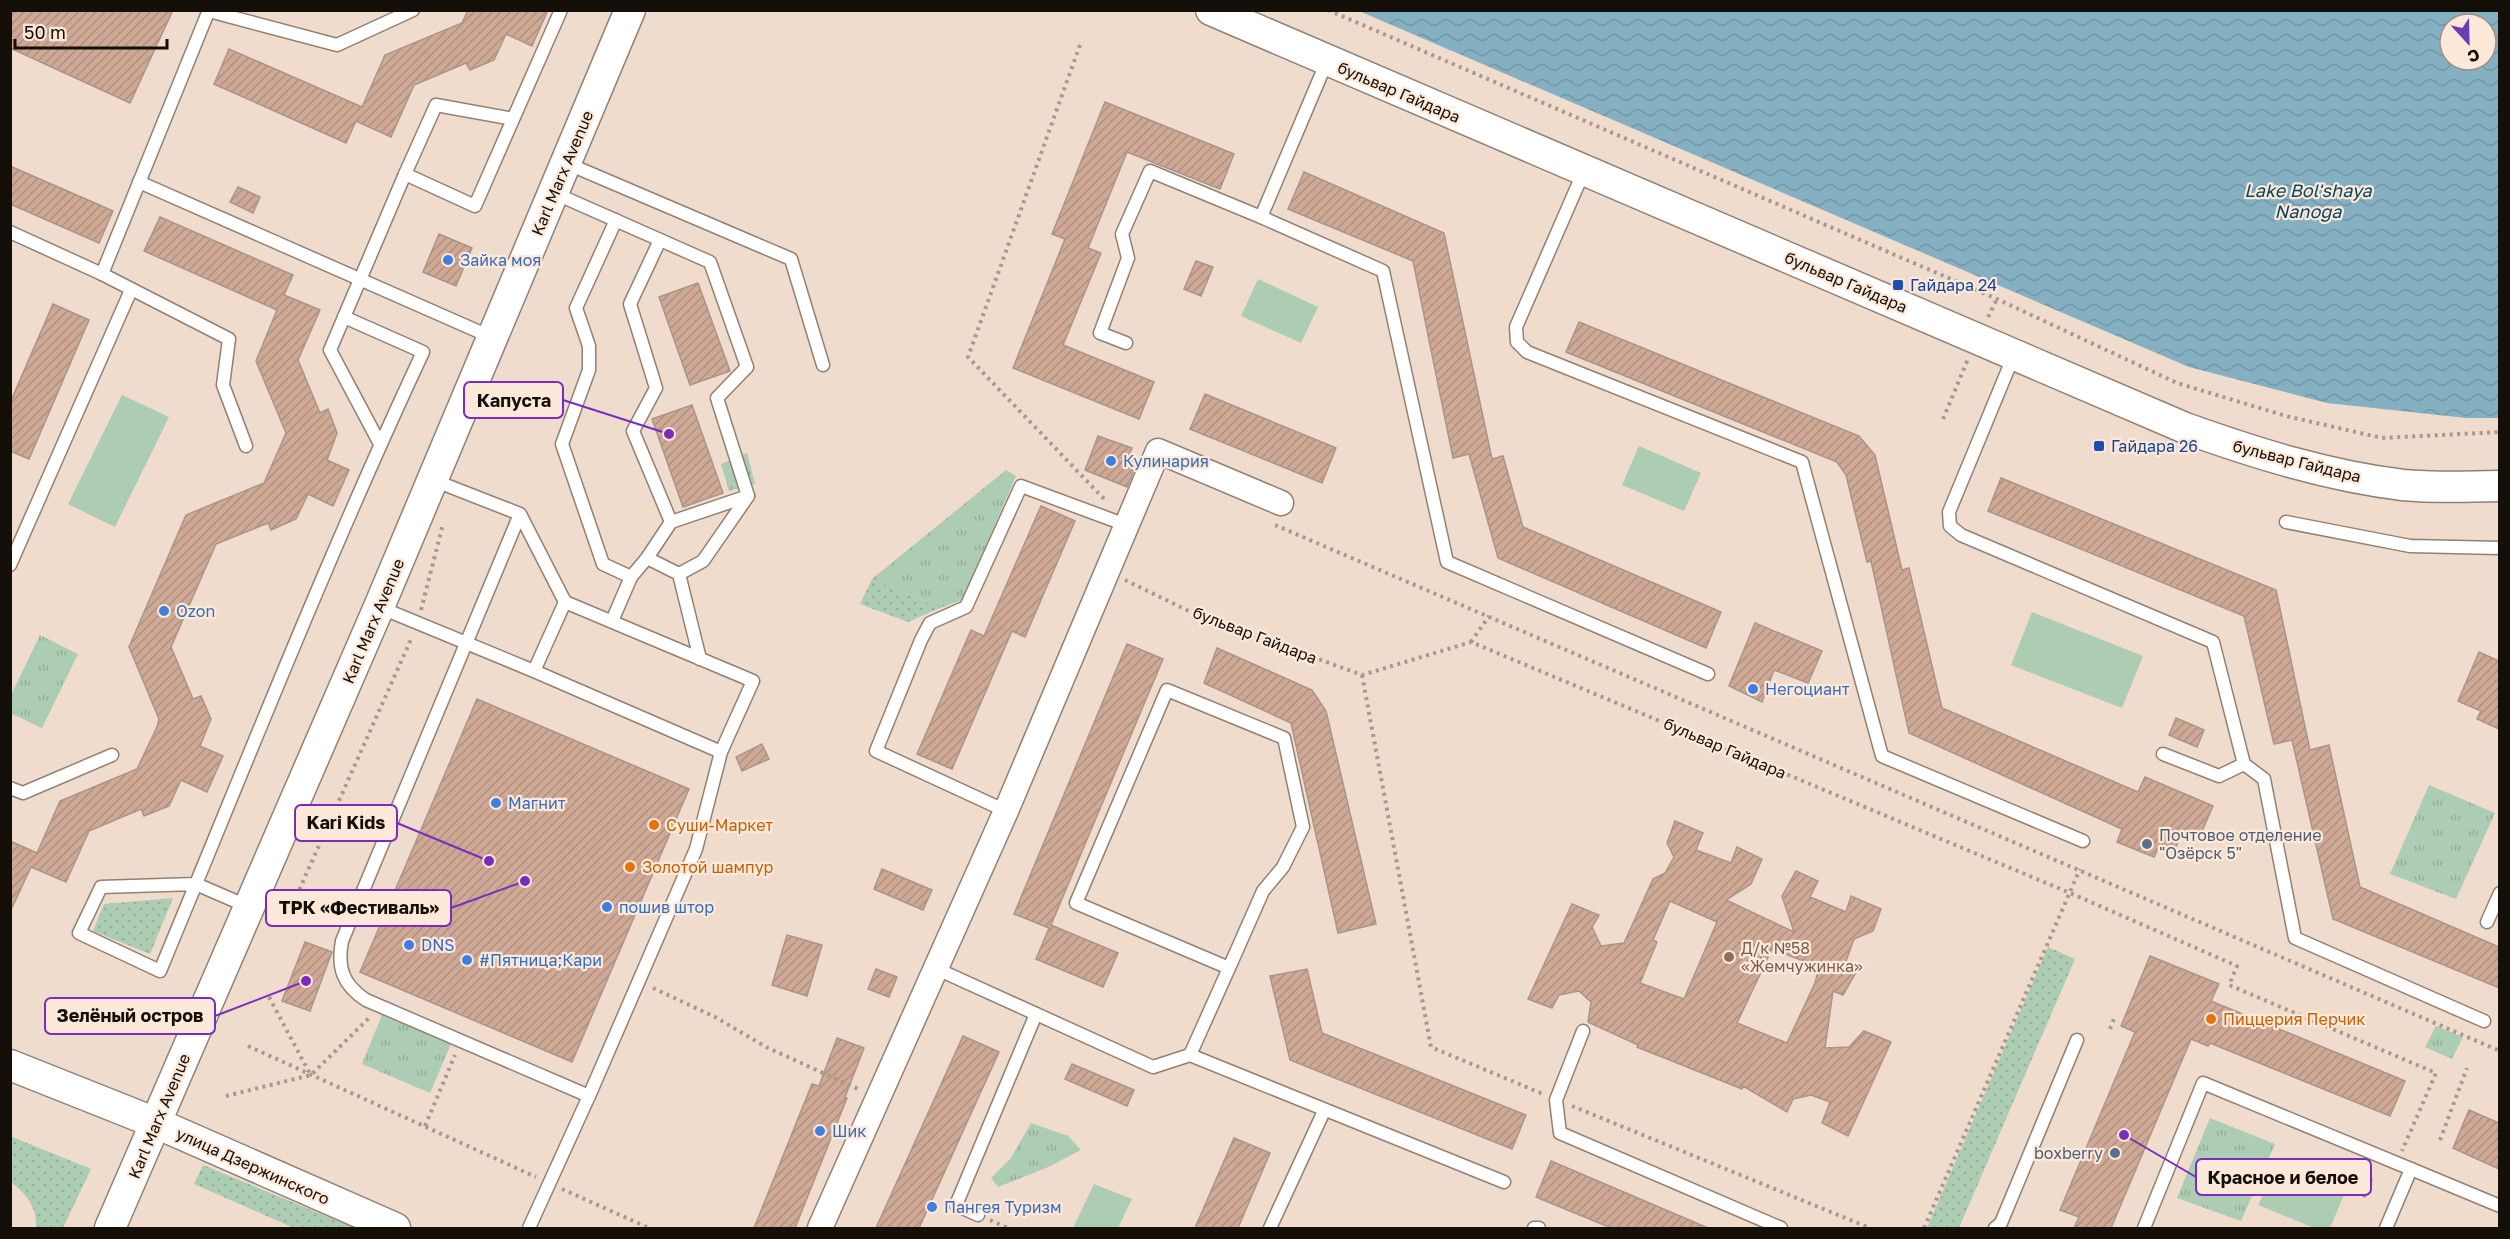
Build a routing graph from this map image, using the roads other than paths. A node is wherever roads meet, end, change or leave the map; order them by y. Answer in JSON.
{"nodes":[{"id":1,"x":413,"y":10,"type":"edge"},
{"id":2,"x":561,"y":10,"type":"edge"},
{"id":3,"x":630,"y":10,"type":"edge"},
{"id":4,"x":1211,"y":10,"type":"edge"},
{"id":5,"x":209,"y":11,"type":"edge"},
{"id":6,"x":1327,"y":61,"type":"junction"},
{"id":7,"x":513,"y":119,"type":"junction"},
{"id":8,"x":566,"y":163,"type":"junction"},
{"id":9,"x":1585,"y":170,"type":"junction"},
{"id":10,"x":405,"y":174,"type":"junction"},
{"id":11,"x":139,"y":182,"type":"junction"},
{"id":12,"x":554,"y":193,"type":"junction"},
{"id":13,"x":1261,"y":217,"type":"junction"},
{"id":14,"x":616,"y":220,"type":"junction"},
{"id":15,"x":10,"y":232,"type":"edge"},
{"id":16,"x":660,"y":240,"type":"junction"},
{"id":17,"x":102,"y":274,"type":"junction"},
{"id":18,"x":359,"y":279,"type":"junction"},
{"id":19,"x":131,"y":290,"type":"junction"},
{"id":20,"x":344,"y":317,"type":"junction"},
{"id":21,"x":493,"y":338,"type":"junction"},
{"id":22,"x":1126,"y":343,"type":"dead end"},
{"id":23,"x":2014,"y":354,"type":"junction"},
{"id":24,"x":823,"y":365,"type":"dead end"},
{"id":25,"x":380,"y":444,"type":"junction"},
{"id":26,"x":246,"y":446,"type":"dead end"},
{"id":27,"x":442,"y":484,"type":"junction"},
{"id":28,"x":2499,"y":486,"type":"edge"},
{"id":29,"x":748,"y":496,"type":"junction"},
{"id":30,"x":1274,"y":512,"type":"road end"},
{"id":31,"x":520,"y":514,"type":"junction"},
{"id":32,"x":671,"y":522,"type":"junction"},
{"id":33,"x":2286,"y":522,"type":"dead end"},
{"id":34,"x":1126,"y":525,"type":"junction"},
{"id":35,"x":2499,"y":548,"type":"edge"},
{"id":36,"x":647,"y":558,"type":"junction"},
{"id":37,"x":10,"y":565,"type":"edge"},
{"id":38,"x":680,"y":574,"type":"junction"},
{"id":39,"x":631,"y":577,"type":"junction"},
{"id":40,"x":565,"y":602,"type":"junction"},
{"id":41,"x":379,"y":607,"type":"junction"},
{"id":42,"x":612,"y":621,"type":"junction"},
{"id":43,"x":466,"y":643,"type":"junction"},
{"id":44,"x":700,"y":659,"type":"junction"},
{"id":45,"x":534,"y":671,"type":"junction"},
{"id":46,"x":1708,"y":674,"type":"dead end"},
{"id":47,"x":721,"y":752,"type":"junction"},
{"id":48,"x":2163,"y":754,"type":"dead end"},
{"id":49,"x":112,"y":755,"type":"dead end"},
{"id":50,"x":2244,"y":764,"type":"junction"},
{"id":51,"x":10,"y":788,"type":"edge"},
{"id":52,"x":1006,"y":811,"type":"junction"},
{"id":53,"x":2083,"y":841,"type":"dead end"},
{"id":54,"x":196,"y":884,"type":"junction"},
{"id":55,"x":2499,"y":893,"type":"edge"},
{"id":56,"x":249,"y":907,"type":"junction"},
{"id":57,"x":2487,"y":922,"type":"dead end"},
{"id":58,"x":1229,"y":968,"type":"junction"},
{"id":59,"x":937,"y":969,"type":"junction"},
{"id":60,"x":1036,"y":1014,"type":"junction"},
{"id":61,"x":2484,"y":1021,"type":"dead end"},
{"id":62,"x":1583,"y":1031,"type":"dead end"},
{"id":63,"x":2077,"y":1040,"type":"dead end"},
{"id":64,"x":1190,"y":1055,"type":"junction"},
{"id":65,"x":10,"y":1065,"type":"edge"},
{"id":66,"x":589,"y":1096,"type":"junction"},
{"id":67,"x":1324,"y":1111,"type":"junction"},
{"id":68,"x":156,"y":1123,"type":"junction"},
{"id":69,"x":2411,"y":1169,"type":"junction"},
{"id":70,"x":1504,"y":1182,"type":"dead end"},
{"id":71,"x":2499,"y":1206,"type":"edge"},
{"id":72,"x":978,"y":1215,"type":"dead end"},
{"id":73,"x":110,"y":1228,"type":"edge"},
{"id":74,"x":395,"y":1228,"type":"edge"},
{"id":75,"x":529,"y":1228,"type":"edge"},
{"id":76,"x":820,"y":1228,"type":"edge"},
{"id":77,"x":1270,"y":1228,"type":"edge"},
{"id":78,"x":1534,"y":1228,"type":"edge"},
{"id":79,"x":1539,"y":1228,"type":"edge"},
{"id":80,"x":1781,"y":1228,"type":"edge"},
{"id":81,"x":1995,"y":1228,"type":"edge"},
{"id":82,"x":2144,"y":1228,"type":"edge"},
{"id":83,"x":2386,"y":1228,"type":"edge"}],
"edges":[{"from":1,"to":5,"type":"lane"},
{"from":2,"to":7,"type":"lane"},
{"from":3,"to":8,"type":"street","name":"Karl Marx Avenue"},
{"from":4,"to":6,"type":"street","name":"бульвар Гайдара"},
{"from":5,"to":11,"type":"lane"},
{"from":6,"to":9,"type":"street","name":"бульвар Гайдара"},
{"from":6,"to":13,"type":"lane"},
{"from":7,"to":10,"type":"lane"},
{"from":7,"to":10,"type":"lane"},
{"from":8,"to":12,"type":"street","name":"Karl Marx Avenue"},
{"from":8,"to":24,"type":"lane"},
{"from":9,"to":23,"type":"street","name":"бульвар Гайдара"},
{"from":9,"to":53,"type":"lane"},
{"from":10,"to":18,"type":"lane"},
{"from":11,"to":17,"type":"lane"},
{"from":11,"to":18,"type":"lane"},
{"from":12,"to":14,"type":"lane"},
{"from":12,"to":21,"type":"street","name":"Karl Marx Avenue"},
{"from":13,"to":22,"type":"lane"},
{"from":13,"to":46,"type":"lane"},
{"from":14,"to":16,"type":"lane"},
{"from":14,"to":39,"type":"lane"},
{"from":15,"to":17,"type":"lane"},
{"from":16,"to":29,"type":"lane"},
{"from":16,"to":32,"type":"lane"},
{"from":17,"to":19,"type":"lane"},
{"from":18,"to":20,"type":"lane"},
{"from":18,"to":21,"type":"lane"},
{"from":19,"to":26,"type":"lane"},
{"from":19,"to":37,"type":"lane"},
{"from":20,"to":25,"type":"lane"},
{"from":20,"to":25,"type":"lane"},
{"from":21,"to":27,"type":"street","name":"Karl Marx Avenue"},
{"from":23,"to":28,"type":"street","name":"бульвар Гайдара"},
{"from":23,"to":50,"type":"lane"},
{"from":25,"to":54,"type":"lane"},
{"from":27,"to":31,"type":"lane"},
{"from":27,"to":41,"type":"street","name":"Karl Marx Avenue"},
{"from":29,"to":32,"type":"lane"},
{"from":29,"to":38,"type":"lane"},
{"from":30,"to":34,"type":"street"},
{"from":31,"to":40,"type":"lane"},
{"from":31,"to":43,"type":"lane"},
{"from":32,"to":36,"type":"lane"},
{"from":33,"to":35,"type":"lane"},
{"from":34,"to":52,"type":"street"},
{"from":34,"to":52,"type":"lane"},
{"from":36,"to":38,"type":"lane"},
{"from":36,"to":39,"type":"lane"},
{"from":38,"to":44,"type":"lane"},
{"from":39,"to":42,"type":"lane"},
{"from":40,"to":42,"type":"lane"},
{"from":40,"to":45,"type":"lane"},
{"from":41,"to":43,"type":"lane"},
{"from":41,"to":56,"type":"street","name":"Karl Marx Avenue"},
{"from":42,"to":44,"type":"lane"},
{"from":43,"to":45,"type":"lane"},
{"from":43,"to":66,"type":"lane"},
{"from":44,"to":47,"type":"lane"},
{"from":45,"to":47,"type":"lane"},
{"from":47,"to":66,"type":"lane"},
{"from":48,"to":50,"type":"lane"},
{"from":49,"to":51,"type":"lane"},
{"from":50,"to":61,"type":"lane"},
{"from":52,"to":59,"type":"street"},
{"from":54,"to":54,"type":"lane"},
{"from":54,"to":56,"type":"lane"},
{"from":55,"to":57,"type":"lane"},
{"from":56,"to":68,"type":"street","name":"Karl Marx Avenue"},
{"from":58,"to":58,"type":"lane"},
{"from":58,"to":64,"type":"lane"},
{"from":59,"to":60,"type":"lane"},
{"from":59,"to":76,"type":"street"},
{"from":60,"to":64,"type":"lane"},
{"from":60,"to":72,"type":"lane"},
{"from":62,"to":80,"type":"lane"},
{"from":63,"to":81,"type":"lane"},
{"from":64,"to":67,"type":"lane"},
{"from":65,"to":68,"type":"street","name":"улица Дзержинского"},
{"from":66,"to":75,"type":"lane"},
{"from":67,"to":70,"type":"lane"},
{"from":67,"to":77,"type":"lane"},
{"from":68,"to":73,"type":"street","name":"Karl Marx Avenue"},
{"from":68,"to":74,"type":"street","name":"улица Дзержинского"},
{"from":69,"to":71,"type":"lane"},
{"from":69,"to":82,"type":"lane"},
{"from":69,"to":83,"type":"lane"},
{"from":78,"to":79,"type":"lane"}]}
